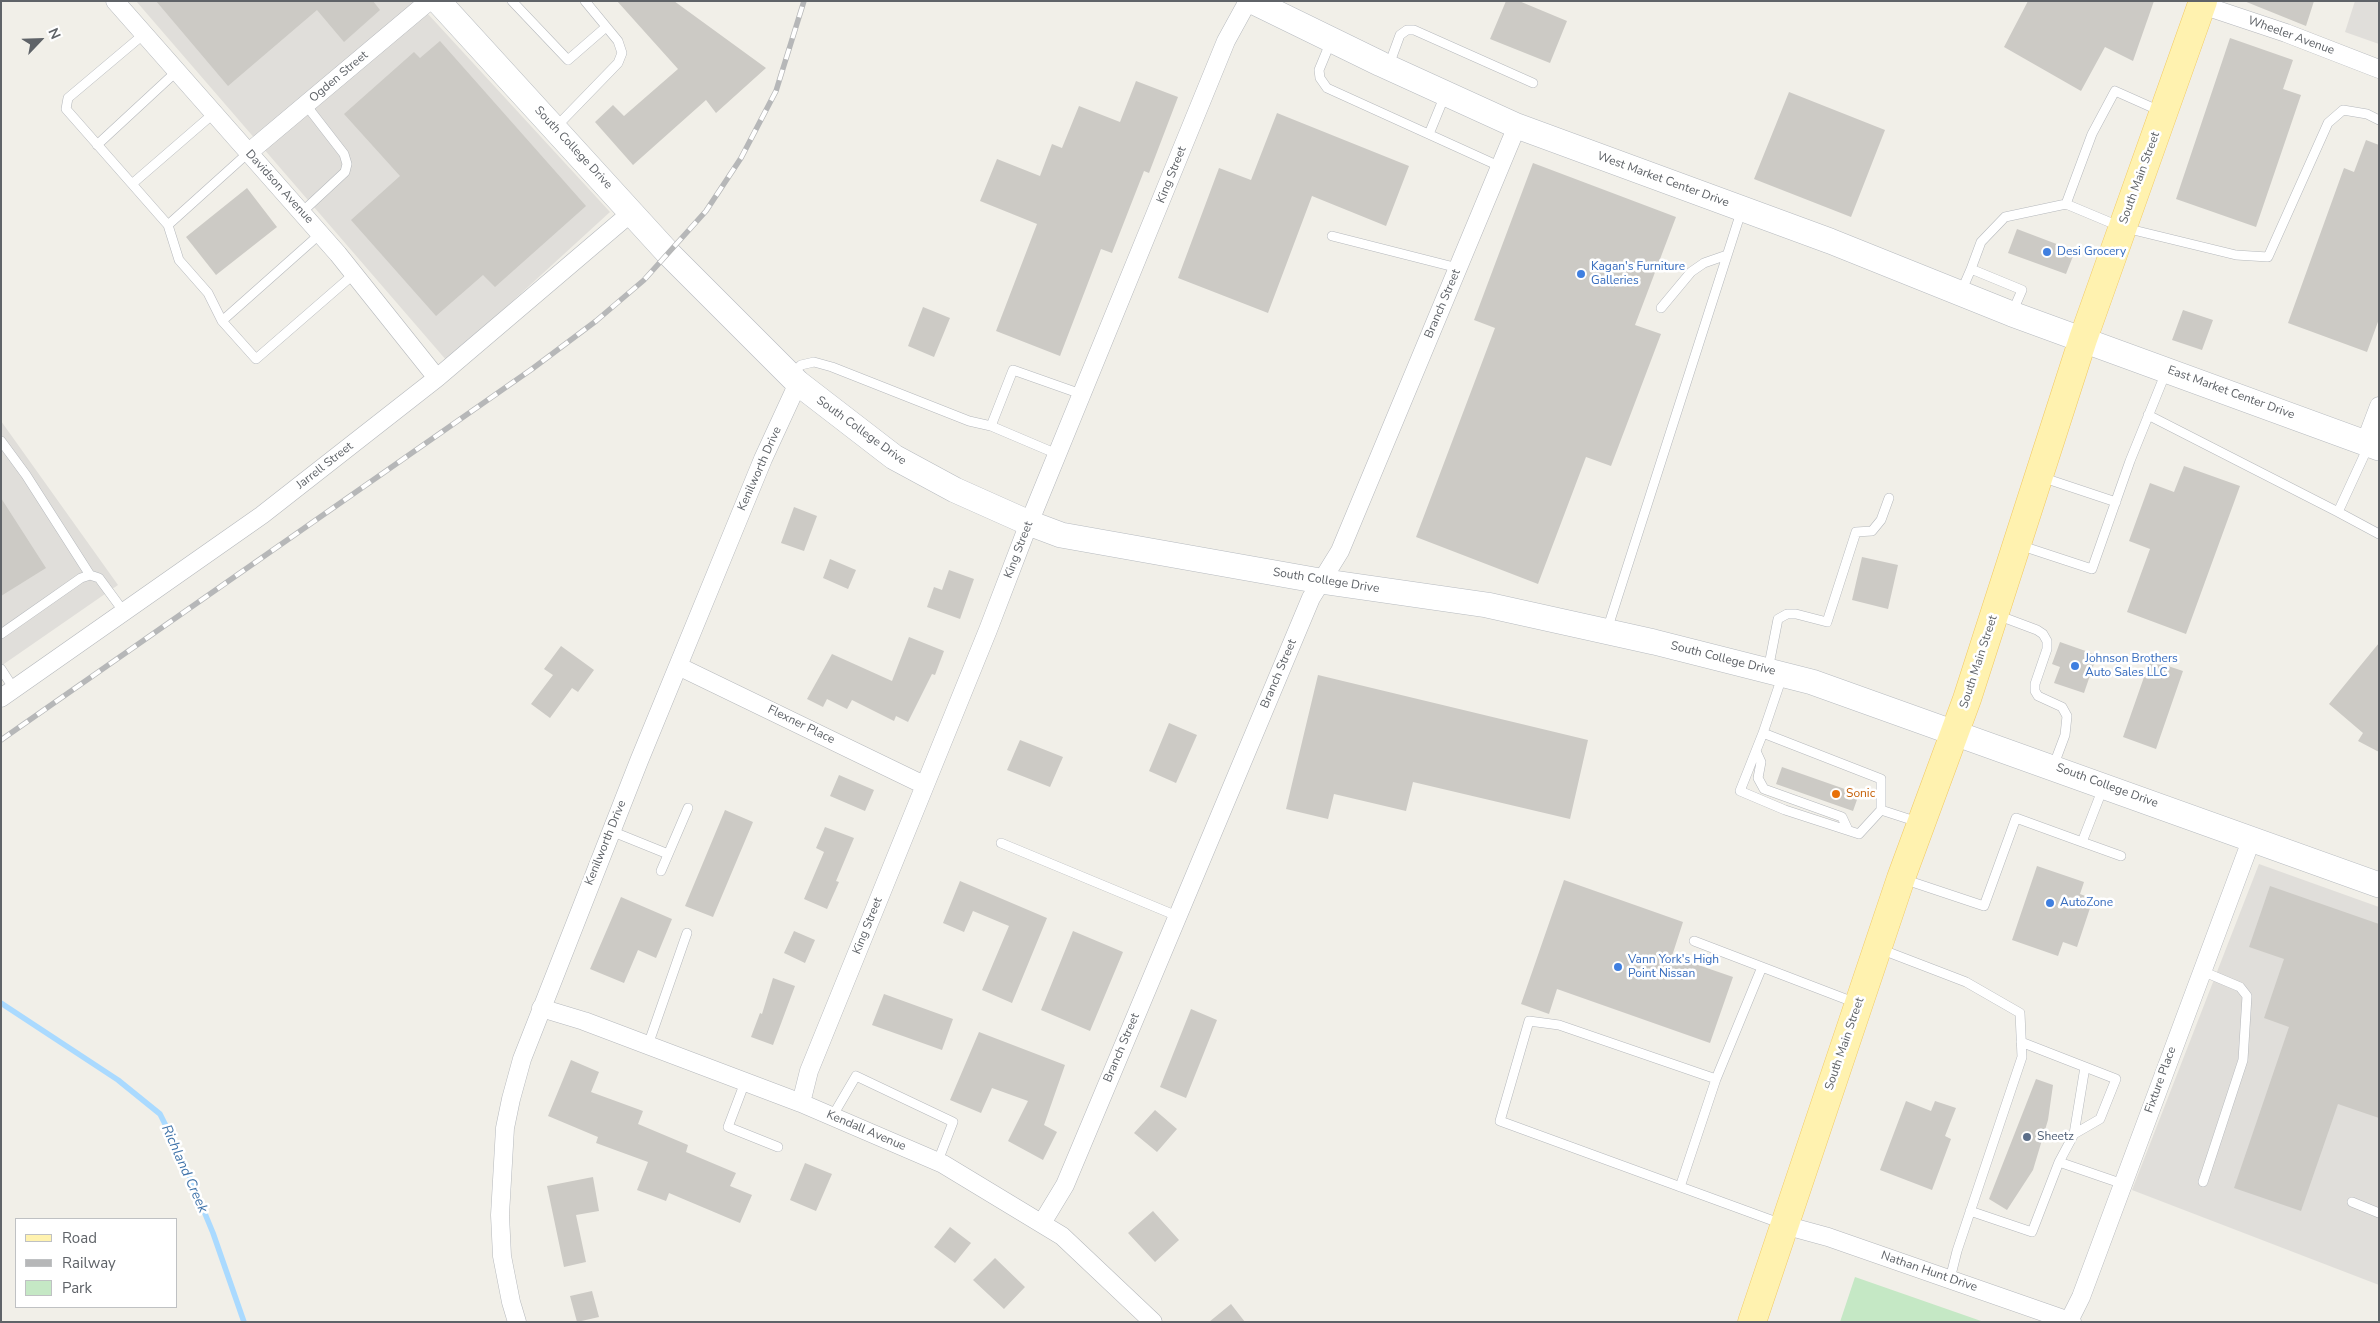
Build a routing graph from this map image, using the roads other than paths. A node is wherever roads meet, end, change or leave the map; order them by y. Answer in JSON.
{"nodes":[{"id":1,"x":115,"y":1,"type":"edge"},
{"id":2,"x":429,"y":1,"type":"edge"},
{"id":3,"x":438,"y":1,"type":"edge"},
{"id":4,"x":512,"y":1,"type":"edge"},
{"id":5,"x":585,"y":1,"type":"edge"},
{"id":6,"x":1250,"y":1,"type":"edge"},
{"id":7,"x":2202,"y":3,"type":"edge"},
{"id":8,"x":606,"y":27,"type":"junction"},
{"id":9,"x":144,"y":34,"type":"junction"},
{"id":10,"x":1331,"y":40,"type":"junction"},
{"id":11,"x":1388,"y":68,"type":"junction"},
{"id":12,"x":2379,"y":68,"type":"edge"},
{"id":13,"x":177,"y":71,"type":"junction"},
{"id":14,"x":1533,"y":83,"type":"dead end"},
{"id":15,"x":1446,"y":94,"type":"junction"},
{"id":16,"x":306,"y":105,"type":"junction"},
{"id":17,"x":2164,"y":113,"type":"junction"},
{"id":18,"x":213,"y":114,"type":"junction"},
{"id":19,"x":2379,"y":120,"type":"edge"},
{"id":20,"x":1517,"y":126,"type":"junction"},
{"id":21,"x":555,"y":128,"type":"junction"},
{"id":22,"x":1429,"y":134,"type":"junction"},
{"id":23,"x":97,"y":145,"type":"junction"},
{"id":24,"x":248,"y":153,"type":"junction"},
{"id":25,"x":1500,"y":166,"type":"junction"},
{"id":26,"x":132,"y":184,"type":"junction"},
{"id":27,"x":2066,"y":204,"type":"junction"},
{"id":28,"x":1742,"y":209,"type":"junction"},
{"id":29,"x":632,"y":212,"type":"junction"},
{"id":30,"x":301,"y":213,"type":"junction"},
{"id":31,"x":168,"y":225,"type":"junction"},
{"id":32,"x":2121,"y":227,"type":"junction"},
{"id":33,"x":320,"y":234,"type":"junction"},
{"id":34,"x":1332,"y":236,"type":"dead end"},
{"id":35,"x":1727,"y":256,"type":"junction"},
{"id":36,"x":1458,"y":268,"type":"junction"},
{"id":37,"x":1971,"y":269,"type":"junction"},
{"id":38,"x":354,"y":274,"type":"junction"},
{"id":39,"x":1960,"y":294,"type":"junction"},
{"id":40,"x":1661,"y":308,"type":"dead end"},
{"id":41,"x":2012,"y":314,"type":"junction"},
{"id":42,"x":222,"y":321,"type":"junction"},
{"id":43,"x":2083,"y":339,"type":"junction"},
{"id":44,"x":2167,"y":370,"type":"junction"},
{"id":45,"x":437,"y":378,"type":"junction"},
{"id":46,"x":794,"y":379,"type":"junction"},
{"id":47,"x":1081,"y":394,"type":"junction"},
{"id":48,"x":2379,"y":406,"type":"edge"},
{"id":49,"x":2148,"y":415,"type":"junction"},
{"id":50,"x":991,"y":426,"type":"junction"},
{"id":51,"x":1,"y":441,"type":"edge"},
{"id":52,"x":2371,"y":445,"type":"edge"},
{"id":53,"x":1057,"y":454,"type":"junction"},
{"id":54,"x":2039,"y":476,"type":"junction"},
{"id":55,"x":1889,"y":498,"type":"dead end"},
{"id":56,"x":2116,"y":502,"type":"junction"},
{"id":57,"x":2338,"y":512,"type":"junction"},
{"id":58,"x":1029,"y":523,"type":"junction"},
{"id":59,"x":2379,"y":534,"type":"edge"},
{"id":60,"x":2017,"y":544,"type":"junction"},
{"id":61,"x":90,"y":575,"type":"junction"},
{"id":62,"x":1320,"y":581,"type":"junction"},
{"id":63,"x":124,"y":612,"type":"junction"},
{"id":64,"x":1994,"y":614,"type":"junction"},
{"id":65,"x":1606,"y":632,"type":"junction"},
{"id":66,"x":1,"y":634,"type":"edge"},
{"id":67,"x":678,"y":666,"type":"junction"},
{"id":68,"x":1,"y":669,"type":"edge"},
{"id":69,"x":1776,"y":672,"type":"junction"},
{"id":70,"x":8,"y":693,"type":"edge"},
{"id":71,"x":1763,"y":733,"type":"junction"},
{"id":72,"x":1954,"y":734,"type":"junction"},
{"id":73,"x":1756,"y":750,"type":"junction"},
{"id":74,"x":2053,"y":767,"type":"junction"},
{"id":75,"x":924,"y":785,"type":"junction"},
{"id":76,"x":2104,"y":785,"type":"junction"},
{"id":77,"x":688,"y":808,"type":"dead end"},
{"id":78,"x":1881,"y":810,"type":"junction"},
{"id":79,"x":1921,"y":823,"type":"junction"},
{"id":80,"x":1848,"y":830,"type":"junction"},
{"id":81,"x":611,"y":831,"type":"junction"},
{"id":82,"x":2252,"y":838,"type":"junction"},
{"id":83,"x":2082,"y":842,"type":"junction"},
{"id":84,"x":1001,"y":843,"type":"dead end"},
{"id":85,"x":668,"y":854,"type":"junction"},
{"id":86,"x":2121,"y":856,"type":"dead end"},
{"id":87,"x":661,"y":871,"type":"dead end"},
{"id":88,"x":1901,"y":878,"type":"junction"},
{"id":89,"x":2379,"y":885,"type":"edge"},
{"id":90,"x":1177,"y":916,"type":"junction"},
{"id":91,"x":687,"y":933,"type":"dead end"},
{"id":92,"x":1694,"y":941,"type":"dead end"},
{"id":93,"x":1877,"y":948,"type":"junction"},
{"id":94,"x":1762,"y":967,"type":"junction"},
{"id":95,"x":2202,"y":971,"type":"junction"},
{"id":96,"x":1859,"y":1004,"type":"junction"},
{"id":97,"x":541,"y":1008,"type":"junction"},
{"id":98,"x":2021,"y":1042,"type":"junction"},
{"id":99,"x":648,"y":1045,"type":"junction"},
{"id":100,"x":2084,"y":1067,"type":"junction"},
{"id":101,"x":1716,"y":1079,"type":"junction"},
{"id":102,"x":745,"y":1082,"type":"junction"},
{"id":103,"x":801,"y":1103,"type":"junction"},
{"id":104,"x":832,"y":1117,"type":"junction"},
{"id":105,"x":2074,"y":1134,"type":"junction"},
{"id":106,"x":778,"y":1147,"type":"dead end"},
{"id":107,"x":938,"y":1161,"type":"junction"},
{"id":108,"x":2059,"y":1162,"type":"junction"},
{"id":109,"x":2203,"y":1182,"type":"dead end"},
{"id":110,"x":2123,"y":1184,"type":"junction"},
{"id":111,"x":1680,"y":1187,"type":"junction"},
{"id":112,"x":2352,"y":1202,"type":"dead end"},
{"id":113,"x":1970,"y":1211,"type":"junction"},
{"id":114,"x":2379,"y":1213,"type":"edge"},
{"id":115,"x":1042,"y":1223,"type":"junction"},
{"id":116,"x":1784,"y":1225,"type":"junction"},
{"id":117,"x":1950,"y":1279,"type":"junction"},
{"id":118,"x":2071,"y":1321,"type":"edge"},
{"id":119,"x":517,"y":1322,"type":"edge"},
{"id":120,"x":1153,"y":1322,"type":"edge"},
{"id":121,"x":1752,"y":1322,"type":"edge"}],
"edges":[{"from":1,"to":9,"type":"street","name":"Davidson Avenue"},
{"from":2,"to":16,"type":"street","name":"Ogden Street"},
{"from":3,"to":21,"type":"main road","name":"South College Drive"},
{"from":4,"to":8,"type":"lane"},
{"from":5,"to":8,"type":"lane"},
{"from":6,"to":10,"type":"main road","name":"West Market Center Drive"},
{"from":6,"to":47,"type":"street","name":"King Street"},
{"from":7,"to":12,"type":"street","name":"Wheeler Avenue"},
{"from":7,"to":17,"type":"main road","name":"South Main Street"},
{"from":8,"to":21,"type":"lane"},
{"from":9,"to":13,"type":"street","name":"Davidson Avenue"},
{"from":9,"to":23,"type":"lane"},
{"from":10,"to":11,"type":"main road","name":"West Market Center Drive"},
{"from":10,"to":22,"type":"lane"},
{"from":11,"to":14,"type":"lane"},
{"from":11,"to":15,"type":"main road","name":"West Market Center Drive"},
{"from":13,"to":18,"type":"street","name":"Davidson Avenue"},
{"from":13,"to":23,"type":"lane"},
{"from":15,"to":20,"type":"main road","name":"West Market Center Drive"},
{"from":15,"to":22,"type":"lane"},
{"from":16,"to":24,"type":"street","name":"Ogden Street"},
{"from":16,"to":30,"type":"lane"},
{"from":17,"to":27,"type":"lane"},
{"from":17,"to":32,"type":"main road","name":"South Main Street"},
{"from":18,"to":24,"type":"street","name":"Davidson Avenue"},
{"from":18,"to":26,"type":"lane"},
{"from":19,"to":32,"type":"lane"},
{"from":20,"to":25,"type":"street","name":"Branch Street"},
{"from":20,"to":28,"type":"main road","name":"West Market Center Drive"},
{"from":21,"to":29,"type":"main road","name":"South College Drive"},
{"from":22,"to":25,"type":"lane"},
{"from":23,"to":26,"type":"lane"},
{"from":24,"to":30,"type":"street","name":"Davidson Avenue"},
{"from":24,"to":31,"type":"lane"},
{"from":25,"to":36,"type":"street","name":"Branch Street"},
{"from":26,"to":31,"type":"lane"},
{"from":27,"to":32,"type":"lane"},
{"from":27,"to":37,"type":"lane"},
{"from":28,"to":35,"type":"lane"},
{"from":28,"to":39,"type":"main road","name":"West Market Center Drive"},
{"from":29,"to":45,"type":"street","name":"Jarrell Street"},
{"from":29,"to":46,"type":"main road","name":"South College Drive"},
{"from":30,"to":33,"type":"street","name":"Davidson Avenue"},
{"from":31,"to":42,"type":"lane"},
{"from":32,"to":43,"type":"main road","name":"South Main Street"},
{"from":33,"to":38,"type":"street","name":"Davidson Avenue"},
{"from":33,"to":42,"type":"lane"},
{"from":34,"to":36,"type":"lane"},
{"from":35,"to":40,"type":"lane"},
{"from":35,"to":65,"type":"lane"},
{"from":36,"to":62,"type":"street","name":"Branch Street"},
{"from":37,"to":39,"type":"lane"},
{"from":37,"to":41,"type":"lane"},
{"from":38,"to":42,"type":"lane"},
{"from":38,"to":45,"type":"street","name":"Davidson Avenue"},
{"from":39,"to":41,"type":"main road","name":"West Market Center Drive"},
{"from":41,"to":43,"type":"main road","name":"West Market Center Drive"},
{"from":43,"to":44,"type":"main road","name":"East Market Center Drive"},
{"from":43,"to":54,"type":"main road","name":"South Main Street"},
{"from":44,"to":49,"type":"lane"},
{"from":44,"to":52,"type":"main road","name":"East Market Center Drive"},
{"from":45,"to":63,"type":"street","name":"Jarrell Street"},
{"from":46,"to":50,"type":"lane"},
{"from":46,"to":58,"type":"main road","name":"South College Drive"},
{"from":46,"to":67,"type":"street","name":"Kenilworth Drive"},
{"from":47,"to":50,"type":"lane"},
{"from":47,"to":53,"type":"street","name":"King Street"},
{"from":48,"to":52,"type":"street"},
{"from":49,"to":56,"type":"lane"},
{"from":49,"to":57,"type":"lane"},
{"from":50,"to":53,"type":"lane"},
{"from":51,"to":61,"type":"lane"},
{"from":52,"to":57,"type":"lane"},
{"from":53,"to":58,"type":"street","name":"King Street"},
{"from":54,"to":56,"type":"lane"},
{"from":54,"to":60,"type":"main road","name":"South Main Street"},
{"from":55,"to":69,"type":"lane"},
{"from":56,"to":60,"type":"lane"},
{"from":57,"to":59,"type":"lane"},
{"from":58,"to":62,"type":"main road","name":"South College Drive"},
{"from":58,"to":75,"type":"street","name":"King Street"},
{"from":60,"to":64,"type":"main road","name":"South Main Street"},
{"from":61,"to":63,"type":"lane"},
{"from":61,"to":66,"type":"lane"},
{"from":62,"to":65,"type":"main road","name":"South College Drive"},
{"from":62,"to":90,"type":"street","name":"Branch Street"},
{"from":63,"to":70,"type":"street","name":"Jarrell Street"},
{"from":64,"to":72,"type":"main road","name":"South Main Street"},
{"from":64,"to":74,"type":"lane"},
{"from":65,"to":69,"type":"main road","name":"South College Drive"},
{"from":67,"to":75,"type":"street","name":"Flexner Place"},
{"from":67,"to":81,"type":"street","name":"Kenilworth Drive"},
{"from":68,"to":70,"type":"lane"},
{"from":69,"to":71,"type":"lane"},
{"from":69,"to":72,"type":"main road","name":"South College Drive"},
{"from":71,"to":73,"type":"lane"},
{"from":71,"to":78,"type":"lane"},
{"from":72,"to":74,"type":"main road","name":"South College Drive"},
{"from":72,"to":79,"type":"main road","name":"South Main Street"},
{"from":73,"to":80,"type":"lane"},
{"from":73,"to":80,"type":"lane"},
{"from":74,"to":76,"type":"main road","name":"South College Drive"},
{"from":75,"to":103,"type":"street","name":"King Street"},
{"from":76,"to":82,"type":"main road","name":"South College Drive"},
{"from":76,"to":83,"type":"lane"},
{"from":77,"to":85,"type":"lane"},
{"from":78,"to":79,"type":"lane"},
{"from":78,"to":80,"type":"lane"},
{"from":79,"to":88,"type":"main road","name":"South Main Street"},
{"from":81,"to":85,"type":"lane"},
{"from":81,"to":97,"type":"street","name":"Kenilworth Drive"},
{"from":82,"to":89,"type":"main road","name":"South College Drive"},
{"from":82,"to":95,"type":"street","name":"Fixture Place"},
{"from":83,"to":86,"type":"lane"},
{"from":83,"to":88,"type":"lane"},
{"from":84,"to":90,"type":"lane"},
{"from":85,"to":87,"type":"lane"},
{"from":88,"to":93,"type":"main road","name":"South Main Street"},
{"from":90,"to":115,"type":"street","name":"Branch Street"},
{"from":91,"to":99,"type":"lane"},
{"from":92,"to":94,"type":"lane"},
{"from":93,"to":96,"type":"main road","name":"South Main Street"},
{"from":93,"to":98,"type":"lane"},
{"from":94,"to":96,"type":"lane"},
{"from":94,"to":101,"type":"lane"},
{"from":95,"to":109,"type":"lane"},
{"from":95,"to":110,"type":"street","name":"Fixture Place"},
{"from":96,"to":116,"type":"main road","name":"South Main Street"},
{"from":97,"to":99,"type":"street","name":"Kendall Avenue"},
{"from":97,"to":119,"type":"street","name":"Kenilworth Drive"},
{"from":98,"to":100,"type":"lane"},
{"from":98,"to":113,"type":"lane"},
{"from":99,"to":102,"type":"street","name":"Kendall Avenue"},
{"from":100,"to":105,"type":"lane"},
{"from":100,"to":105,"type":"lane"},
{"from":101,"to":111,"type":"lane"},
{"from":101,"to":111,"type":"lane"},
{"from":102,"to":103,"type":"street","name":"Kendall Avenue"},
{"from":102,"to":106,"type":"lane"},
{"from":103,"to":104,"type":"street","name":"Kendall Avenue"},
{"from":104,"to":107,"type":"street","name":"Kendall Avenue"},
{"from":104,"to":107,"type":"lane"},
{"from":105,"to":108,"type":"lane"},
{"from":107,"to":115,"type":"street","name":"Kendall Avenue"},
{"from":108,"to":110,"type":"lane"},
{"from":108,"to":113,"type":"lane"},
{"from":110,"to":118,"type":"street","name":"Fixture Place"},
{"from":111,"to":116,"type":"lane"},
{"from":112,"to":114,"type":"lane"},
{"from":113,"to":117,"type":"lane"},
{"from":115,"to":120,"type":"street","name":"Kendall Avenue"},
{"from":116,"to":117,"type":"street","name":"Nathan Hunt Drive"},
{"from":116,"to":121,"type":"main road","name":"South Main Street"},
{"from":117,"to":118,"type":"street","name":"Nathan Hunt Drive"}]}
